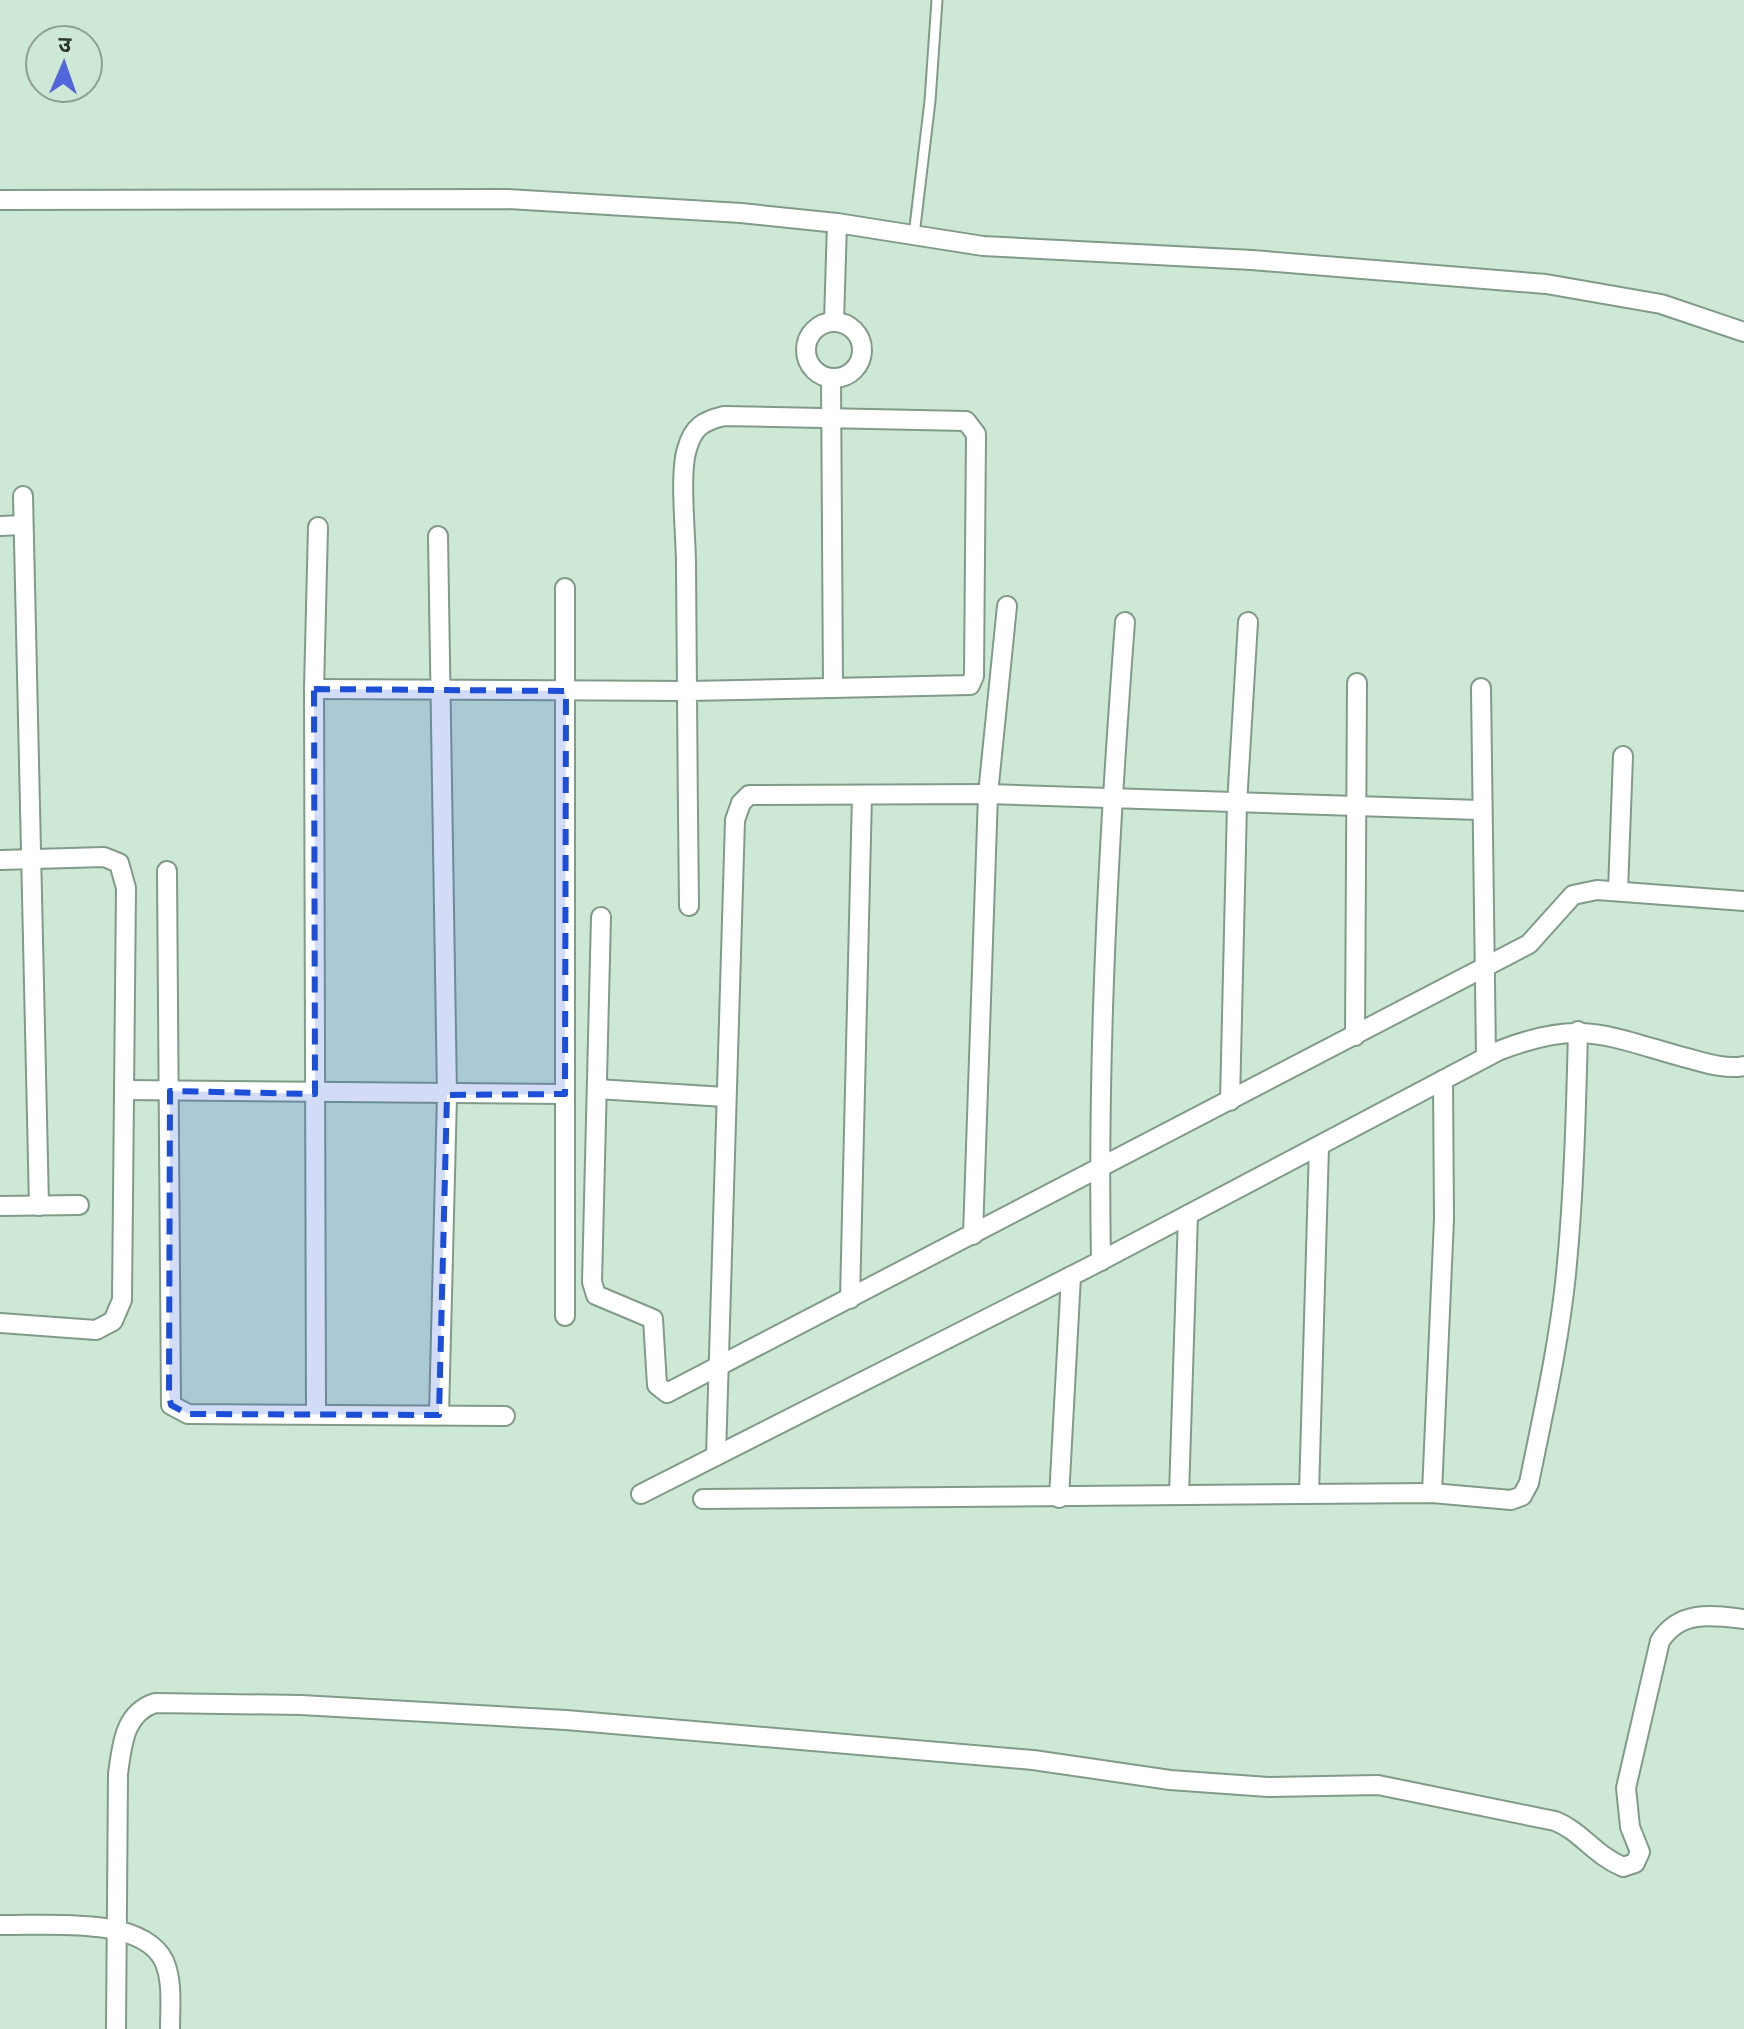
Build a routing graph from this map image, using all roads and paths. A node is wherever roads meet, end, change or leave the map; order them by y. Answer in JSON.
{"nodes":[{"id":1,"x":937,"y":0,"type":"edge"},
{"id":2,"x":0,"y":200,"type":"edge"},
{"id":3,"x":837,"y":223,"type":"junction"},
{"id":4,"x":914,"y":235,"type":"junction"},
{"id":5,"x":834,"y":322,"type":"junction"},
{"id":6,"x":1744,"y":332,"type":"edge"},
{"id":7,"x":831,"y":378,"type":"junction"},
{"id":8,"x":831,"y":420,"type":"junction"},
{"id":9,"x":23,"y":496,"type":"dead end"},
{"id":10,"x":23,"y":525,"type":"junction"},
{"id":11,"x":0,"y":526,"type":"edge"},
{"id":12,"x":318,"y":527,"type":"dead end"},
{"id":13,"x":438,"y":536,"type":"dead end"},
{"id":14,"x":565,"y":588,"type":"dead end"},
{"id":15,"x":1007,"y":606,"type":"dead end"},
{"id":16,"x":1125,"y":622,"type":"dead end"},
{"id":17,"x":1248,"y":622,"type":"dead end"},
{"id":18,"x":1357,"y":683,"type":"dead end"},
{"id":19,"x":833,"y":687,"type":"junction"},
{"id":20,"x":1481,"y":688,"type":"dead end"},
{"id":21,"x":314,"y":689,"type":"junction"},
{"id":22,"x":441,"y":691,"type":"junction"},
{"id":23,"x":566,"y":691,"type":"junction"},
{"id":24,"x":688,"y":691,"type":"junction"},
{"id":25,"x":1623,"y":756,"type":"dead end"},
{"id":26,"x":988,"y":794,"type":"junction"},
{"id":27,"x":862,"y":795,"type":"junction"},
{"id":28,"x":1111,"y":801,"type":"junction"},
{"id":29,"x":1237,"y":804,"type":"junction"},
{"id":30,"x":1356,"y":808,"type":"junction"},
{"id":31,"x":1480,"y":810,"type":"junction"},
{"id":32,"x":29,"y":859,"type":"junction"},
{"id":33,"x":0,"y":860,"type":"edge"},
{"id":34,"x":167,"y":871,"type":"dead end"},
{"id":35,"x":1618,"y":891,"type":"junction"},
{"id":36,"x":1744,"y":901,"type":"edge"},
{"id":37,"x":689,"y":906,"type":"dead end"},
{"id":38,"x":601,"y":917,"type":"dead end"},
{"id":39,"x":1484,"y":969,"type":"junction"},
{"id":40,"x":1578,"y":1031,"type":"junction"},
{"id":41,"x":1355,"y":1036,"type":"junction"},
{"id":42,"x":1486,"y":1057,"type":"junction"},
{"id":43,"x":1744,"y":1066,"type":"edge"},
{"id":44,"x":1443,"y":1080,"type":"junction"},
{"id":45,"x":597,"y":1089,"type":"junction"},
{"id":46,"x":124,"y":1090,"type":"junction"},
{"id":47,"x":170,"y":1091,"type":"junction"},
{"id":48,"x":315,"y":1094,"type":"junction"},
{"id":49,"x":565,"y":1094,"type":"junction"},
{"id":50,"x":447,"y":1095,"type":"junction"},
{"id":51,"x":725,"y":1097,"type":"junction"},
{"id":52,"x":1230,"y":1101,"type":"junction"},
{"id":53,"x":1319,"y":1146,"type":"junction"},
{"id":54,"x":1099,"y":1169,"type":"junction"},
{"id":55,"x":79,"y":1205,"type":"dead end"},
{"id":56,"x":0,"y":1206,"type":"edge"},
{"id":57,"x":39,"y":1206,"type":"junction"},
{"id":58,"x":1188,"y":1215,"type":"junction"},
{"id":59,"x":973,"y":1235,"type":"junction"},
{"id":60,"x":1101,"y":1261,"type":"junction"},
{"id":61,"x":1071,"y":1276,"type":"junction"},
{"id":62,"x":850,"y":1299,"type":"junction"},
{"id":63,"x":565,"y":1316,"type":"dead end"},
{"id":64,"x":0,"y":1323,"type":"edge"},
{"id":65,"x":716,"y":1369,"type":"junction"},
{"id":66,"x":316,"y":1414,"type":"junction"},
{"id":67,"x":439,"y":1415,"type":"junction"},
{"id":68,"x":505,"y":1416,"type":"dead end"},
{"id":69,"x":716,"y":1456,"type":"junction"},
{"id":70,"x":1432,"y":1493,"type":"junction"},
{"id":71,"x":641,"y":1494,"type":"dead end"},
{"id":72,"x":1309,"y":1494,"type":"junction"},
{"id":73,"x":1179,"y":1495,"type":"junction"},
{"id":74,"x":1059,"y":1498,"type":"junction"},
{"id":75,"x":703,"y":1499,"type":"dead end"},
{"id":76,"x":1744,"y":1619,"type":"edge"},
{"id":77,"x":0,"y":1925,"type":"edge"},
{"id":78,"x":117,"y":1928,"type":"junction"},
{"id":79,"x":116,"y":2029,"type":"edge"},
{"id":80,"x":170,"y":2029,"type":"edge"}],
"edges":[{"from":1,"to":4,"type":"lane"},
{"from":2,"to":3,"type":"street"},
{"from":3,"to":4,"type":"street"},
{"from":3,"to":5,"type":"street"},
{"from":4,"to":6,"type":"street"},
{"from":5,"to":7,"type":"street"},
{"from":5,"to":7,"type":"street"},
{"from":7,"to":8,"type":"street"},
{"from":8,"to":19,"type":"street"},
{"from":8,"to":19,"type":"street"},
{"from":8,"to":24,"type":"street"},
{"from":9,"to":10,"type":"street"},
{"from":10,"to":11,"type":"street"},
{"from":10,"to":32,"type":"street"},
{"from":12,"to":21,"type":"street"},
{"from":13,"to":22,"type":"street"},
{"from":14,"to":23,"type":"street"},
{"from":15,"to":26,"type":"street"},
{"from":16,"to":28,"type":"street"},
{"from":17,"to":29,"type":"street"},
{"from":18,"to":30,"type":"street"},
{"from":19,"to":24,"type":"street"},
{"from":20,"to":31,"type":"street"},
{"from":21,"to":22,"type":"street"},
{"from":21,"to":48,"type":"street"},
{"from":22,"to":23,"type":"street"},
{"from":22,"to":50,"type":"street"},
{"from":23,"to":24,"type":"street"},
{"from":23,"to":49,"type":"street"},
{"from":24,"to":37,"type":"street"},
{"from":25,"to":35,"type":"street"},
{"from":26,"to":27,"type":"street"},
{"from":26,"to":28,"type":"street"},
{"from":26,"to":59,"type":"street"},
{"from":27,"to":51,"type":"street"},
{"from":27,"to":62,"type":"street"},
{"from":28,"to":29,"type":"street"},
{"from":28,"to":54,"type":"street"},
{"from":29,"to":30,"type":"street"},
{"from":29,"to":52,"type":"street"},
{"from":30,"to":31,"type":"street"},
{"from":30,"to":41,"type":"street"},
{"from":31,"to":39,"type":"street"},
{"from":32,"to":33,"type":"street"},
{"from":32,"to":46,"type":"street"},
{"from":32,"to":57,"type":"street"},
{"from":34,"to":47,"type":"street"},
{"from":35,"to":36,"type":"street"},
{"from":35,"to":39,"type":"street"},
{"from":38,"to":45,"type":"street"},
{"from":39,"to":41,"type":"street"},
{"from":39,"to":42,"type":"street"},
{"from":40,"to":42,"type":"street"},
{"from":40,"to":43,"type":"street"},
{"from":40,"to":70,"type":"street"},
{"from":41,"to":52,"type":"street"},
{"from":42,"to":44,"type":"street"},
{"from":44,"to":53,"type":"street"},
{"from":44,"to":70,"type":"street"},
{"from":45,"to":51,"type":"street"},
{"from":45,"to":65,"type":"street"},
{"from":46,"to":47,"type":"street"},
{"from":46,"to":64,"type":"street"},
{"from":47,"to":48,"type":"street"},
{"from":47,"to":66,"type":"street"},
{"from":48,"to":50,"type":"street"},
{"from":48,"to":66,"type":"street"},
{"from":49,"to":50,"type":"street"},
{"from":49,"to":63,"type":"street"},
{"from":50,"to":67,"type":"street"},
{"from":51,"to":65,"type":"street"},
{"from":52,"to":54,"type":"street"},
{"from":53,"to":58,"type":"street"},
{"from":53,"to":72,"type":"street"},
{"from":54,"to":59,"type":"street"},
{"from":54,"to":60,"type":"street"},
{"from":55,"to":57,"type":"street"},
{"from":56,"to":57,"type":"street"},
{"from":58,"to":60,"type":"street"},
{"from":58,"to":73,"type":"street"},
{"from":59,"to":62,"type":"street"},
{"from":60,"to":61,"type":"street"},
{"from":61,"to":69,"type":"street"},
{"from":61,"to":74,"type":"street"},
{"from":62,"to":65,"type":"street"},
{"from":65,"to":69,"type":"street"},
{"from":66,"to":67,"type":"street"},
{"from":67,"to":68,"type":"street"},
{"from":69,"to":71,"type":"street"},
{"from":70,"to":72,"type":"street"},
{"from":72,"to":73,"type":"street"},
{"from":73,"to":74,"type":"street"},
{"from":74,"to":75,"type":"street"},
{"from":76,"to":78,"type":"street"},
{"from":77,"to":78,"type":"street"},
{"from":78,"to":79,"type":"street"},
{"from":78,"to":80,"type":"street"}]}
